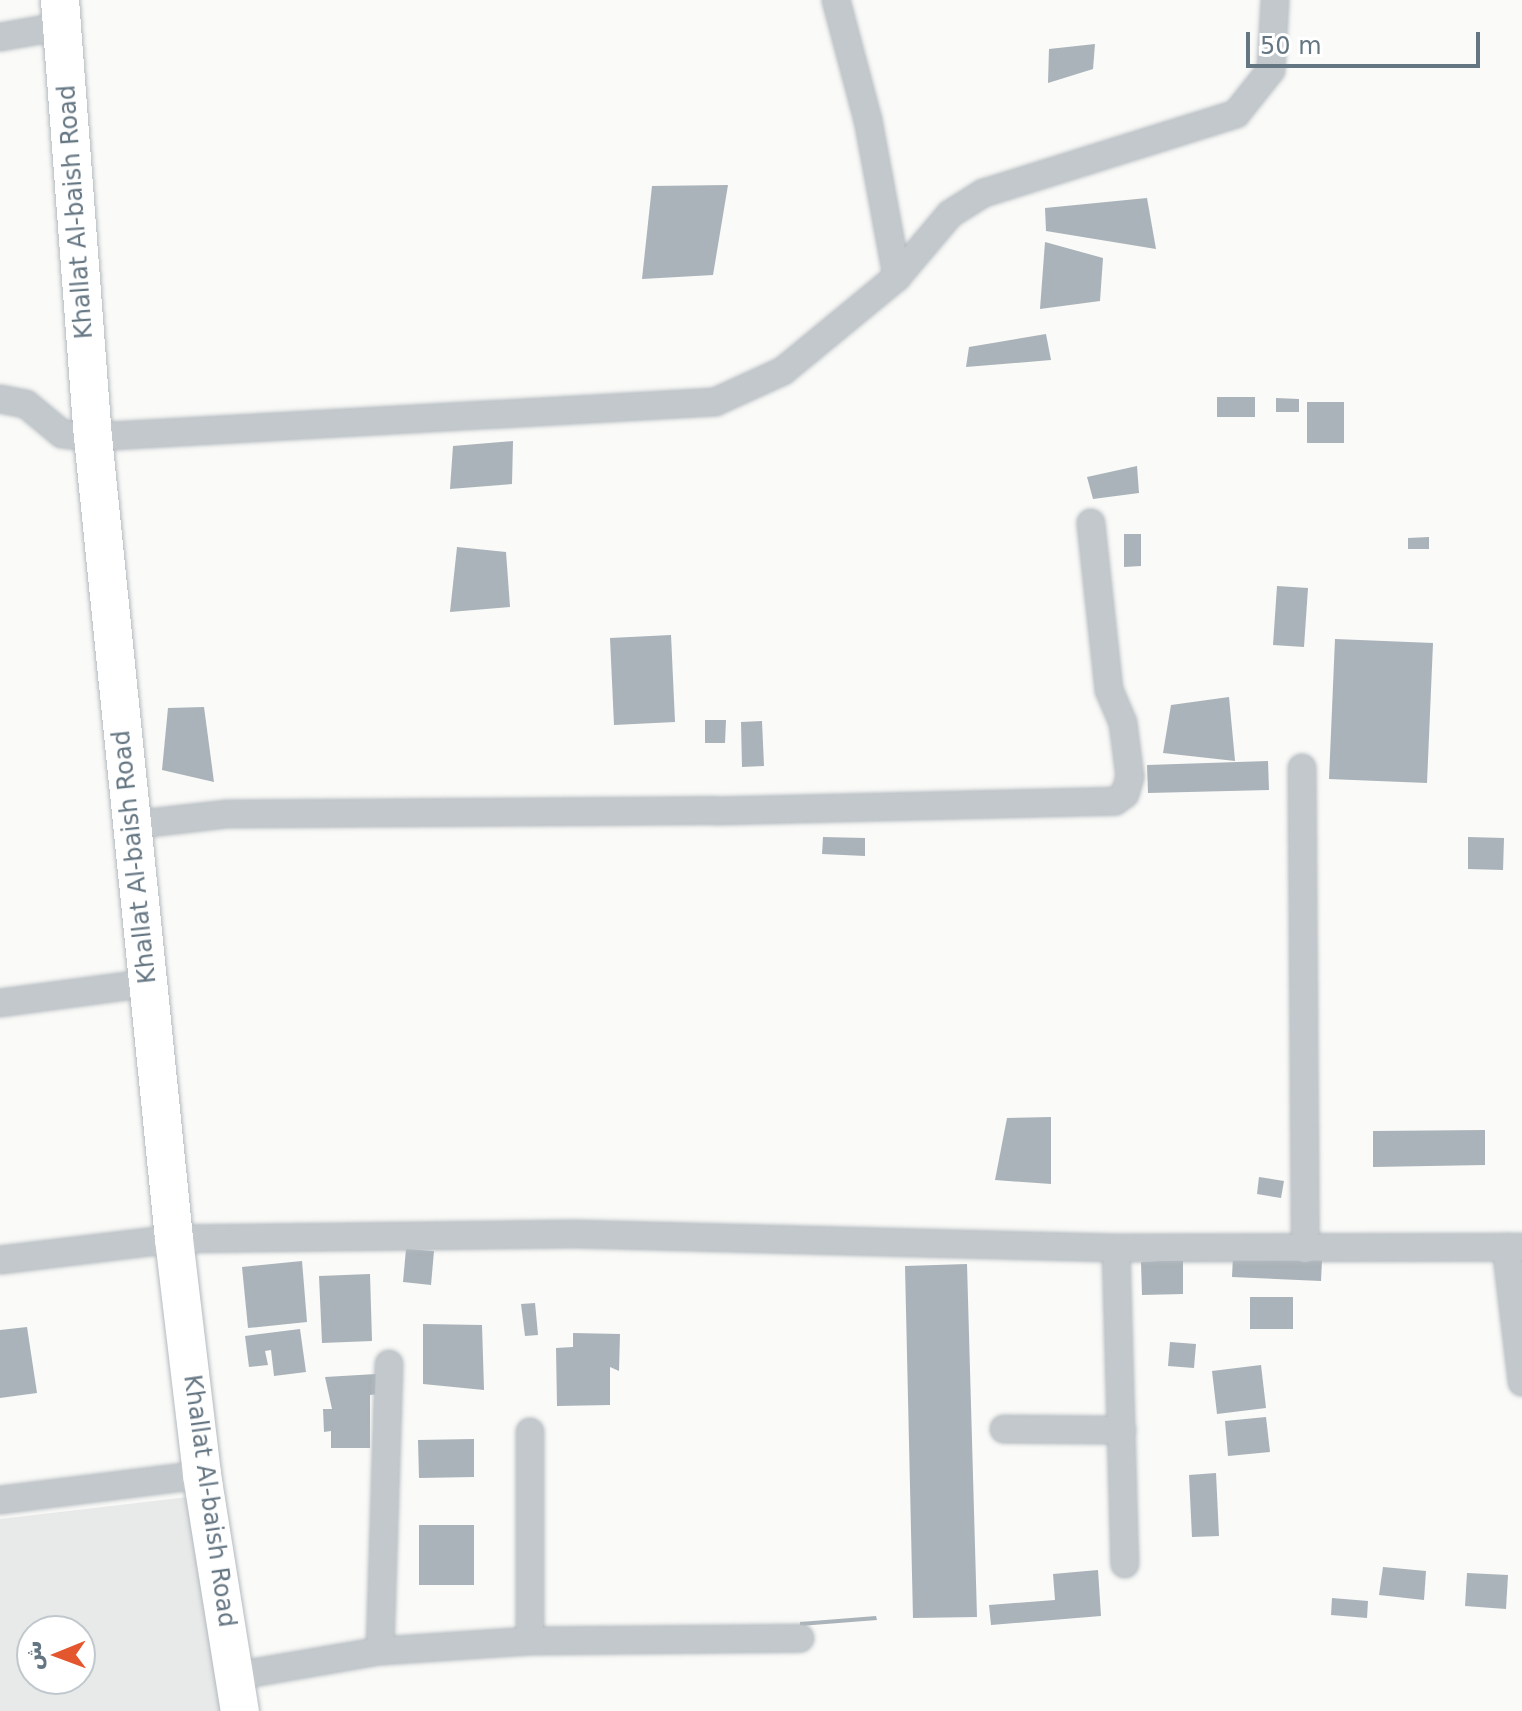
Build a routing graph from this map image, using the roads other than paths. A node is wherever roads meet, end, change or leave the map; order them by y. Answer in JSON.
{"nodes":[{"id":1,"x":836,"y":0,"type":"edge"},
{"id":2,"x":1275,"y":0,"type":"edge"},
{"id":3,"x":62,"y":13,"type":"edge"},
{"id":4,"x":0,"y":37,"type":"edge"},
{"id":5,"x":897,"y":277,"type":"junction"},
{"id":6,"x":0,"y":399,"type":"edge"},
{"id":7,"x":93,"y":437,"type":"junction"},
{"id":8,"x":1091,"y":523,"type":"dead end"},
{"id":9,"x":1302,"y":768,"type":"dead end"},
{"id":10,"x":131,"y":825,"type":"junction"},
{"id":11,"x":149,"y":983,"type":"junction"},
{"id":12,"x":0,"y":1003,"type":"edge"},
{"id":13,"x":174,"y":1239,"type":"junction"},
{"id":14,"x":1514,"y":1247,"type":"edge"},
{"id":15,"x":1116,"y":1248,"type":"junction"},
{"id":16,"x":1305,"y":1249,"type":"junction"},
{"id":17,"x":0,"y":1260,"type":"edge"},
{"id":18,"x":389,"y":1364,"type":"dead end"},
{"id":19,"x":1522,"y":1382,"type":"edge"},
{"id":20,"x":1004,"y":1429,"type":"dead end"},
{"id":21,"x":1122,"y":1430,"type":"junction"},
{"id":22,"x":530,"y":1432,"type":"dead end"},
{"id":23,"x":202,"y":1475,"type":"junction"},
{"id":24,"x":0,"y":1500,"type":"edge"},
{"id":25,"x":1125,"y":1564,"type":"dead end"},
{"id":26,"x":800,"y":1638,"type":"dead end"},
{"id":27,"x":530,"y":1641,"type":"junction"},
{"id":28,"x":380,"y":1651,"type":"junction"},
{"id":29,"x":237,"y":1693,"type":"edge"}],
"edges":[{"from":1,"to":5,"type":"street"},
{"from":2,"to":5,"type":"street"},
{"from":3,"to":4,"type":"street"},
{"from":3,"to":7,"type":"street","name":"Khallat Al-baish Road"},
{"from":5,"to":7,"type":"street"},
{"from":6,"to":7,"type":"street"},
{"from":7,"to":10,"type":"street","name":"Khallat Al-baish Road"},
{"from":8,"to":10,"type":"street"},
{"from":9,"to":16,"type":"street"},
{"from":10,"to":11,"type":"street","name":"Khallat Al-baish Road"},
{"from":11,"to":12,"type":"street"},
{"from":11,"to":13,"type":"street","name":"Khallat Al-baish Road"},
{"from":13,"to":15,"type":"street"},
{"from":13,"to":17,"type":"street"},
{"from":13,"to":23,"type":"street","name":"Khallat Al-baish Road"},
{"from":14,"to":16,"type":"street"},
{"from":14,"to":19,"type":"street"},
{"from":15,"to":16,"type":"street"},
{"from":15,"to":21,"type":"street"},
{"from":18,"to":28,"type":"street"},
{"from":20,"to":21,"type":"street"},
{"from":21,"to":25,"type":"street"},
{"from":22,"to":27,"type":"street"},
{"from":23,"to":24,"type":"street"},
{"from":23,"to":29,"type":"street","name":"Khallat Al-baish Road"},
{"from":26,"to":27,"type":"street"},
{"from":27,"to":28,"type":"street"},
{"from":28,"to":29,"type":"street"}]}
